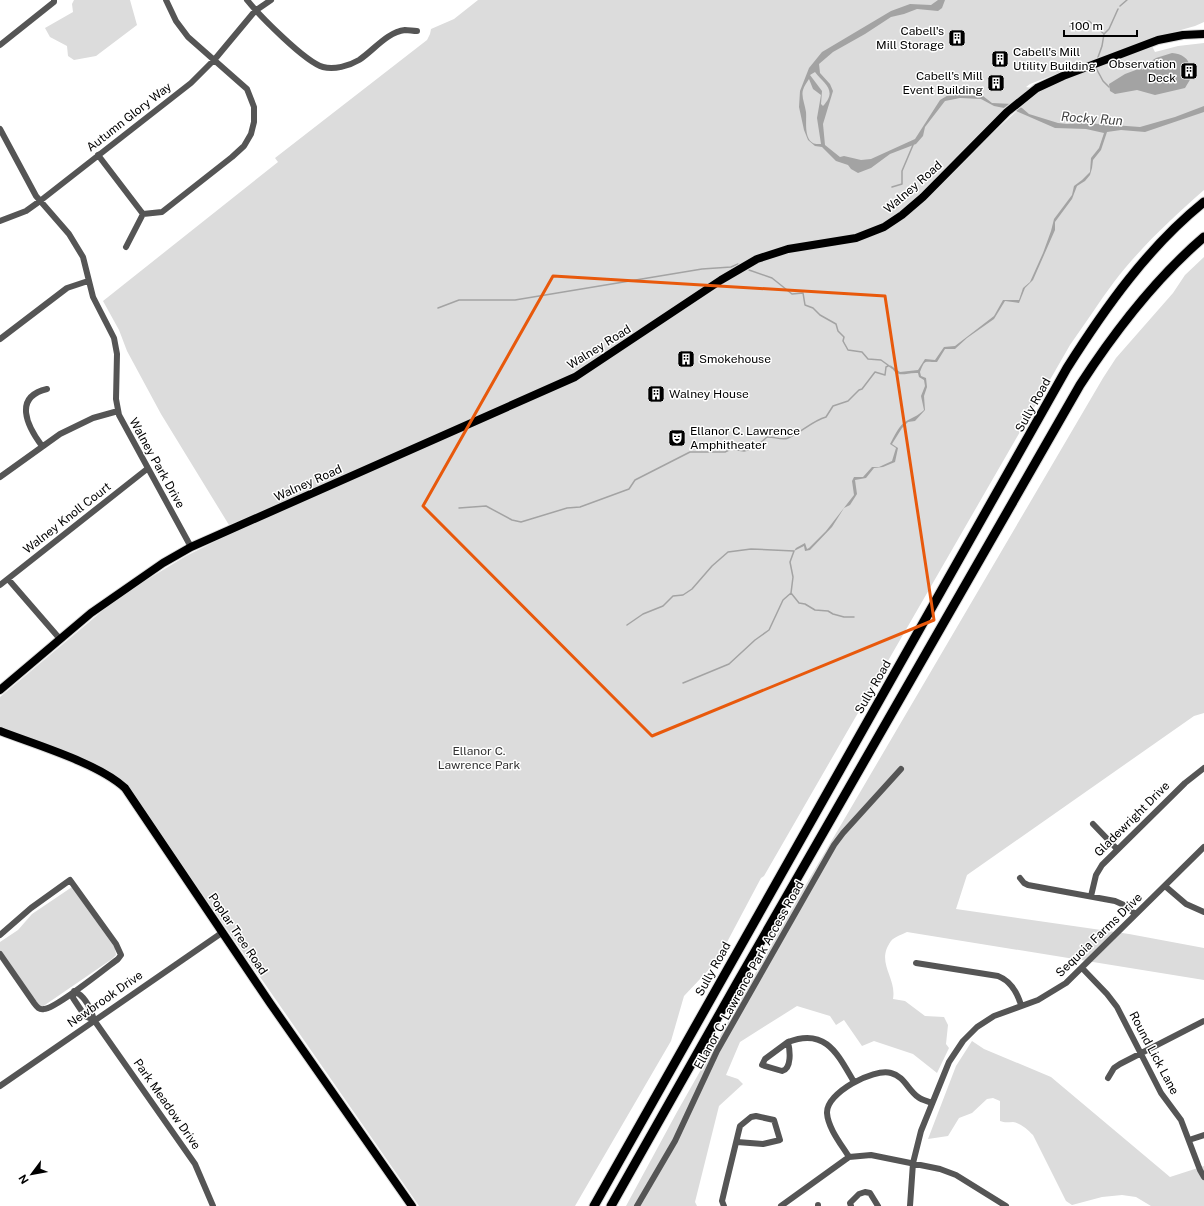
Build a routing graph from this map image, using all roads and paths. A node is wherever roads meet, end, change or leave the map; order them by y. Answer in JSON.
{"nodes":[{"id":1,"x":166,"y":0,"type":"edge"},
{"id":2,"x":247,"y":0,"type":"edge"},
{"id":3,"x":271,"y":0,"type":"edge"},
{"id":4,"x":54,"y":1,"type":"edge"},
{"id":5,"x":255,"y":11,"type":"junction"},
{"id":6,"x":417,"y":32,"type":"dead end"},
{"id":7,"x":1204,"y":34,"type":"edge"},
{"id":8,"x":0,"y":45,"type":"edge"},
{"id":9,"x":215,"y":59,"type":"junction"},
{"id":10,"x":0,"y":129,"type":"edge"},
{"id":11,"x":98,"y":156,"type":"junction"},
{"id":12,"x":40,"y":201,"type":"junction"},
{"id":13,"x":1204,"y":202,"type":"edge"},
{"id":14,"x":143,"y":214,"type":"junction"},
{"id":15,"x":0,"y":221,"type":"edge"},
{"id":16,"x":1204,"y":237,"type":"edge"},
{"id":17,"x":126,"y":247,"type":"dead end"},
{"id":18,"x":88,"y":280,"type":"junction"},
{"id":19,"x":0,"y":340,"type":"edge"},
{"id":20,"x":47,"y":389,"type":"dead end"},
{"id":21,"x":118,"y":411,"type":"junction"},
{"id":22,"x":42,"y":446,"type":"junction"},
{"id":23,"x":147,"y":469,"type":"junction"},
{"id":24,"x":0,"y":477,"type":"edge"},
{"id":25,"x":191,"y":547,"type":"junction"},
{"id":26,"x":8,"y":579,"type":"junction"},
{"id":27,"x":0,"y":585,"type":"edge"},
{"id":28,"x":60,"y":639,"type":"junction"},
{"id":29,"x":0,"y":690,"type":"edge"},
{"id":30,"x":0,"y":731,"type":"edge"},
{"id":31,"x":901,"y":768,"type":"dead end"},
{"id":32,"x":1204,"y":768,"type":"edge"},
{"id":33,"x":1093,"y":824,"type":"dead end"},
{"id":34,"x":1204,"y":847,"type":"edge"},
{"id":35,"x":1117,"y":849,"type":"junction"},
{"id":36,"x":1020,"y":878,"type":"dead end"},
{"id":37,"x":1165,"y":886,"type":"junction"},
{"id":38,"x":1091,"y":896,"type":"junction"},
{"id":39,"x":1204,"y":912,"type":"edge"},
{"id":40,"x":1135,"y":914,"type":"junction"},
{"id":41,"x":223,"y":932,"type":"junction"},
{"id":42,"x":0,"y":935,"type":"edge"},
{"id":43,"x":0,"y":954,"type":"edge"},
{"id":44,"x":916,"y":963,"type":"dead end"},
{"id":45,"x":1082,"y":968,"type":"junction"},
{"id":46,"x":74,"y":991,"type":"junction"},
{"id":47,"x":1021,"y":1005,"type":"junction"},
{"id":48,"x":94,"y":1020,"type":"junction"},
{"id":49,"x":1204,"y":1022,"type":"edge"},
{"id":50,"x":788,"y":1042,"type":"junction"},
{"id":51,"x":1140,"y":1053,"type":"junction"},
{"id":52,"x":1108,"y":1078,"type":"dead end"},
{"id":53,"x":854,"y":1082,"type":"junction"},
{"id":54,"x":0,"y":1086,"type":"edge"},
{"id":55,"x":932,"y":1103,"type":"junction"},
{"id":56,"x":1204,"y":1135,"type":"edge"},
{"id":57,"x":1189,"y":1140,"type":"junction"},
{"id":58,"x":737,"y":1142,"type":"junction"},
{"id":59,"x":849,"y":1157,"type":"junction"},
{"id":60,"x":913,"y":1163,"type":"junction"},
{"id":61,"x":1204,"y":1177,"type":"edge"},
{"id":62,"x":213,"y":1206,"type":"edge"},
{"id":63,"x":412,"y":1206,"type":"edge"},
{"id":64,"x":594,"y":1206,"type":"edge"},
{"id":65,"x":612,"y":1206,"type":"edge"},
{"id":66,"x":638,"y":1206,"type":"edge"},
{"id":67,"x":724,"y":1206,"type":"edge"},
{"id":68,"x":781,"y":1206,"type":"edge"},
{"id":69,"x":851,"y":1206,"type":"edge"},
{"id":70,"x":878,"y":1206,"type":"edge"},
{"id":71,"x":910,"y":1206,"type":"edge"},
{"id":72,"x":1006,"y":1206,"type":"edge"}],
"edges":[{"from":1,"to":9,"type":"street"},
{"from":2,"to":5,"type":"street"},
{"from":3,"to":5,"type":"street","name":"Autumn Glory Way"},
{"from":4,"to":8,"type":"street"},
{"from":5,"to":6,"type":"street"},
{"from":5,"to":9,"type":"street","name":"Autumn Glory Way"},
{"from":7,"to":25,"type":"main road","name":"Walney Road"},
{"from":9,"to":11,"type":"street","name":"Autumn Glory Way"},
{"from":9,"to":14,"type":"street"},
{"from":10,"to":12,"type":"street","name":"Walney Park Drive"},
{"from":11,"to":12,"type":"street","name":"Autumn Glory Way"},
{"from":11,"to":14,"type":"street"},
{"from":12,"to":15,"type":"street","name":"Autumn Glory Way"},
{"from":12,"to":18,"type":"street","name":"Walney Park Drive"},
{"from":13,"to":64,"type":"highway","name":"Sully Road"},
{"from":14,"to":17,"type":"street"},
{"from":16,"to":65,"type":"highway"},
{"from":18,"to":19,"type":"street"},
{"from":18,"to":21,"type":"street","name":"Walney Park Drive"},
{"from":20,"to":22,"type":"street"},
{"from":21,"to":22,"type":"street"},
{"from":21,"to":23,"type":"street","name":"Walney Park Drive"},
{"from":22,"to":24,"type":"street"},
{"from":23,"to":25,"type":"street","name":"Walney Park Drive"},
{"from":23,"to":26,"type":"street","name":"Walney Knoll Court"},
{"from":25,"to":28,"type":"main road","name":"Walney Road"},
{"from":26,"to":27,"type":"street","name":"Walney Knoll Court"},
{"from":26,"to":28,"type":"street"},
{"from":28,"to":29,"type":"main road","name":"Walney Road"},
{"from":30,"to":41,"type":"main road","name":"Poplar Tree Road"},
{"from":31,"to":66,"type":"street","name":"Ellanor C. Lawrence Park Access Road"},
{"from":32,"to":35,"type":"street","name":"Gladewright Drive"},
{"from":33,"to":35,"type":"street"},
{"from":34,"to":37,"type":"street","name":"Sequoia Farms Drive"},
{"from":35,"to":38,"type":"street","name":"Gladewright Drive"},
{"from":36,"to":38,"type":"street"},
{"from":37,"to":39,"type":"street"},
{"from":37,"to":40,"type":"street","name":"Sequoia Farms Drive"},
{"from":38,"to":40,"type":"street"},
{"from":40,"to":45,"type":"street","name":"Sequoia Farms Drive"},
{"from":41,"to":48,"type":"street","name":"Newbrook Drive"},
{"from":41,"to":63,"type":"main road","name":"Poplar Tree Road"},
{"from":42,"to":46,"type":"street"},
{"from":43,"to":46,"type":"street"},
{"from":44,"to":47,"type":"street"},
{"from":45,"to":47,"type":"street","name":"Sequoia Farms Drive"},
{"from":45,"to":51,"type":"street","name":"Round Lick Lane"},
{"from":46,"to":48,"type":"street","name":"Park Meadow Drive"},
{"from":47,"to":55,"type":"street","name":"Sequoia Farms Drive"},
{"from":48,"to":54,"type":"street","name":"Newbrook Drive"},
{"from":48,"to":62,"type":"street","name":"Park Meadow Drive"},
{"from":49,"to":51,"type":"street"},
{"from":50,"to":50,"type":"street"},
{"from":50,"to":53,"type":"street"},
{"from":51,"to":52,"type":"street"},
{"from":51,"to":57,"type":"street","name":"Round Lick Lane"},
{"from":53,"to":55,"type":"street"},
{"from":53,"to":59,"type":"street"},
{"from":55,"to":60,"type":"street","name":"Sequoia Farms Drive"},
{"from":56,"to":57,"type":"street"},
{"from":57,"to":61,"type":"street","name":"Round Lick Lane"},
{"from":58,"to":58,"type":"street"},
{"from":58,"to":67,"type":"street"},
{"from":59,"to":60,"type":"street"},
{"from":59,"to":68,"type":"street"},
{"from":60,"to":71,"type":"street","name":"Sequoia Farms Drive"},
{"from":60,"to":72,"type":"street"},
{"from":69,"to":70,"type":"street"}]}
